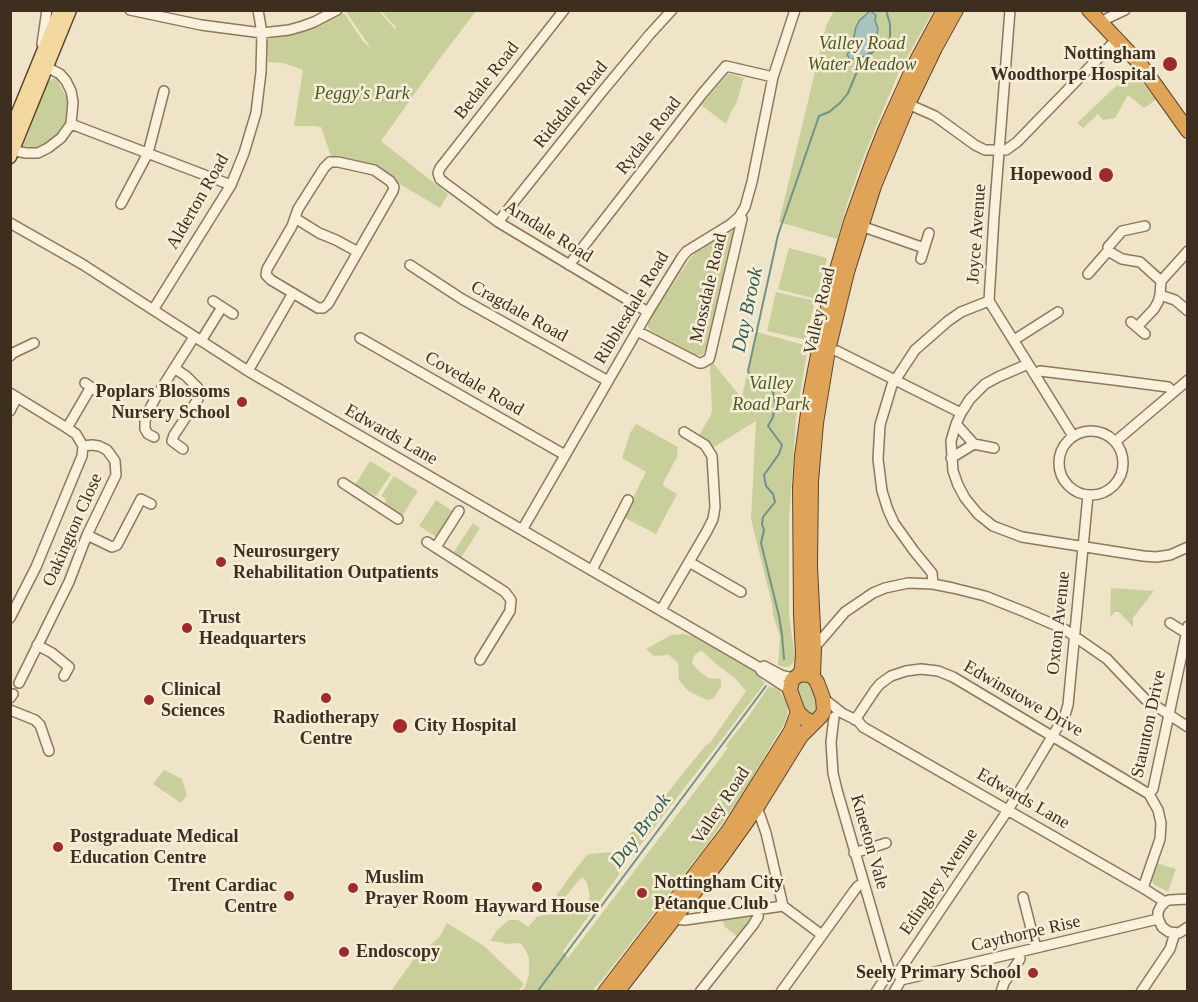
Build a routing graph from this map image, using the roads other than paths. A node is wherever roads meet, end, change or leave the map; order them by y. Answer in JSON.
{"nodes":[{"id":1,"x":47,"y":10,"type":"edge"},
{"id":2,"x":60,"y":10,"type":"edge"},
{"id":3,"x":70,"y":10,"type":"edge"},
{"id":4,"x":130,"y":10,"type":"edge"},
{"id":5,"x":258,"y":10,"type":"edge"},
{"id":6,"x":337,"y":10,"type":"edge"},
{"id":7,"x":564,"y":10,"type":"edge"},
{"id":8,"x":672,"y":10,"type":"edge"},
{"id":9,"x":795,"y":10,"type":"edge"},
{"id":10,"x":944,"y":10,"type":"edge"},
{"id":11,"x":956,"y":10,"type":"edge"},
{"id":12,"x":1010,"y":10,"type":"edge"},
{"id":13,"x":1089,"y":10,"type":"edge"},
{"id":14,"x":1125,"y":10,"type":"edge"},
{"id":15,"x":155,"y":14,"type":"edge"},
{"id":16,"x":1102,"y":24,"type":"junction"},
{"id":17,"x":262,"y":33,"type":"junction"},
{"id":18,"x":1117,"y":39,"type":"junction"},
{"id":19,"x":41,"y":70,"type":"junction"},
{"id":20,"x":772,"y":77,"type":"junction"},
{"id":21,"x":164,"y":91,"type":"dead end"},
{"id":22,"x":903,"y":101,"type":"junction"},
{"id":23,"x":1183,"y":115,"type":"edge"},
{"id":24,"x":71,"y":124,"type":"junction"},
{"id":25,"x":1188,"y":131,"type":"edge"},
{"id":26,"x":10,"y":132,"type":"edge"},
{"id":27,"x":999,"y":151,"type":"junction"},
{"id":28,"x":11,"y":152,"type":"edge"},
{"id":29,"x":147,"y":153,"type":"junction"},
{"id":30,"x":438,"y":173,"type":"joint"},
{"id":31,"x":231,"y":185,"type":"junction"},
{"id":32,"x":121,"y":204,"type":"dead end"},
{"id":33,"x":739,"y":217,"type":"junction"},
{"id":34,"x":295,"y":219,"type":"junction"},
{"id":35,"x":10,"y":222,"type":"edge"},
{"id":36,"x":498,"y":222,"type":"junction"},
{"id":37,"x":856,"y":224,"type":"junction"},
{"id":38,"x":1145,"y":226,"type":"dead end"},
{"id":39,"x":929,"y":233,"type":"dead end"},
{"id":40,"x":924,"y":248,"type":"junction"},
{"id":41,"x":1108,"y":251,"type":"junction"},
{"id":42,"x":358,"y":252,"type":"junction"},
{"id":43,"x":422,"y":258,"type":"dead end"},
{"id":44,"x":1185,"y":258,"type":"edge"},
{"id":45,"x":921,"y":259,"type":"dead end"},
{"id":46,"x":569,"y":265,"type":"junction"},
{"id":47,"x":1088,"y":274,"type":"dead end"},
{"id":48,"x":1161,"y":281,"type":"junction"},
{"id":49,"x":293,"y":293,"type":"junction"},
{"id":50,"x":1160,"y":295,"type":"junction"},
{"id":51,"x":213,"y":301,"type":"dead end"},
{"id":52,"x":989,"y":301,"type":"junction"},
{"id":53,"x":222,"y":307,"type":"junction"},
{"id":54,"x":153,"y":310,"type":"junction"},
{"id":55,"x":1188,"y":311,"type":"edge"},
{"id":56,"x":648,"y":312,"type":"junction"},
{"id":57,"x":1058,"y":312,"type":"dead end"},
{"id":58,"x":233,"y":314,"type":"dead end"},
{"id":59,"x":637,"y":331,"type":"junction"},
{"id":60,"x":1145,"y":334,"type":"dead end"},
{"id":61,"x":366,"y":338,"type":"dead end"},
{"id":62,"x":197,"y":339,"type":"junction"},
{"id":63,"x":1014,"y":340,"type":"junction"},
{"id":64,"x":30,"y":349,"type":"dead end"},
{"id":65,"x":828,"y":350,"type":"junction"},
{"id":66,"x":10,"y":356,"type":"edge"},
{"id":67,"x":1028,"y":364,"type":"junction"},
{"id":68,"x":174,"y":368,"type":"junction"},
{"id":69,"x":249,"y":371,"type":"junction"},
{"id":70,"x":1035,"y":374,"type":"junction"},
{"id":71,"x":895,"y":380,"type":"junction"},
{"id":72,"x":608,"y":381,"type":"junction"},
{"id":73,"x":1185,"y":385,"type":"edge"},
{"id":74,"x":91,"y":387,"type":"dead end"},
{"id":75,"x":1173,"y":392,"type":"junction"},
{"id":76,"x":14,"y":395,"type":"edge"},
{"id":77,"x":10,"y":411,"type":"edge"},
{"id":78,"x":961,"y":413,"type":"junction"},
{"id":79,"x":956,"y":424,"type":"junction"},
{"id":80,"x":67,"y":428,"type":"junction"},
{"id":81,"x":1073,"y":436,"type":"junction"},
{"id":82,"x":154,"y":437,"type":"dead end"},
{"id":83,"x":687,"y":438,"type":"dead end"},
{"id":84,"x":1116,"y":441,"type":"junction"},
{"id":85,"x":974,"y":444,"type":"junction"},
{"id":86,"x":83,"y":446,"type":"junction"},
{"id":87,"x":994,"y":448,"type":"dead end"},
{"id":88,"x":183,"y":449,"type":"dead end"},
{"id":89,"x":565,"y":455,"type":"junction"},
{"id":90,"x":951,"y":458,"type":"junction"},
{"id":91,"x":343,"y":483,"type":"dead end"},
{"id":92,"x":1088,"y":495,"type":"junction"},
{"id":93,"x":628,"y":500,"type":"dead end"},
{"id":94,"x":151,"y":504,"type":"dead end"},
{"id":95,"x":459,"y":511,"type":"dead end"},
{"id":96,"x":398,"y":519,"type":"dead end"},
{"id":97,"x":522,"y":530,"type":"junction"},
{"id":98,"x":87,"y":535,"type":"junction"},
{"id":99,"x":427,"y":542,"type":"dead end"},
{"id":100,"x":1083,"y":547,"type":"junction"},
{"id":101,"x":436,"y":548,"type":"junction"},
{"id":102,"x":1186,"y":552,"type":"edge"},
{"id":103,"x":689,"y":562,"type":"junction"},
{"id":104,"x":592,"y":570,"type":"junction"},
{"id":105,"x":933,"y":584,"type":"junction"},
{"id":106,"x":736,"y":592,"type":"dead end"},
{"id":107,"x":661,"y":610,"type":"junction"},
{"id":108,"x":10,"y":618,"type":"edge"},
{"id":109,"x":1170,"y":623,"type":"dead end"},
{"id":110,"x":1187,"y":629,"type":"edge"},
{"id":111,"x":1075,"y":636,"type":"junction"},
{"id":112,"x":37,"y":645,"type":"junction"},
{"id":113,"x":814,"y":648,"type":"junction"},
{"id":114,"x":480,"y":660,"type":"dead end"},
{"id":115,"x":64,"y":676,"type":"dead end"},
{"id":116,"x":799,"y":680,"type":"junction"},
{"id":117,"x":19,"y":682,"type":"dead end"},
{"id":118,"x":823,"y":698,"type":"junction"},
{"id":119,"x":10,"y":710,"type":"edge"},
{"id":120,"x":798,"y":712,"type":"junction"},
{"id":121,"x":1168,"y":715,"type":"junction"},
{"id":122,"x":822,"y":719,"type":"junction"},
{"id":123,"x":859,"y":723,"type":"junction"},
{"id":124,"x":1188,"y":727,"type":"edge"},
{"id":125,"x":1053,"y":736,"type":"junction"},
{"id":126,"x":49,"y":751,"type":"dead end"},
{"id":127,"x":1149,"y":794,"type":"junction"},
{"id":128,"x":757,"y":807,"type":"junction"},
{"id":129,"x":1008,"y":810,"type":"junction"},
{"id":130,"x":886,"y":843,"type":"dead end"},
{"id":131,"x":854,"y":853,"type":"junction"},
{"id":132,"x":864,"y":884,"type":"junction"},
{"id":133,"x":1143,"y":888,"type":"junction"},
{"id":134,"x":1023,"y":897,"type":"dead end"},
{"id":135,"x":1183,"y":899,"type":"edge"},
{"id":136,"x":1165,"y":902,"type":"junction"},
{"id":137,"x":1188,"y":905,"type":"edge"},
{"id":138,"x":783,"y":906,"type":"junction"},
{"id":139,"x":758,"y":910,"type":"junction"},
{"id":140,"x":669,"y":916,"type":"junction"},
{"id":141,"x":1158,"y":919,"type":"junction"},
{"id":142,"x":1188,"y":927,"type":"edge"},
{"id":143,"x":1175,"y":933,"type":"junction"},
{"id":144,"x":822,"y":935,"type":"junction"},
{"id":145,"x":1035,"y":948,"type":"junction"},
{"id":146,"x":1019,"y":953,"type":"junction"},
{"id":147,"x":896,"y":975,"type":"junction"},
{"id":148,"x":605,"y":992,"type":"edge"},
{"id":149,"x":617,"y":992,"type":"edge"},
{"id":150,"x":699,"y":992,"type":"edge"},
{"id":151,"x":781,"y":992,"type":"edge"},
{"id":152,"x":876,"y":992,"type":"edge"},
{"id":153,"x":894,"y":992,"type":"edge"},
{"id":154,"x":1001,"y":992,"type":"edge"},
{"id":155,"x":1141,"y":992,"type":"edge"}],
"edges":[{"from":1,"to":19,"type":"street"},
{"from":2,"to":19,"type":"main road"},
{"from":3,"to":19,"type":"main road"},
{"from":4,"to":15,"type":"street"},
{"from":5,"to":17,"type":"street","name":"Alderton Road"},
{"from":6,"to":17,"type":"street"},
{"from":7,"to":30,"type":"street","name":"Bedale Road"},
{"from":8,"to":36,"type":"street","name":"Ridsdale Road"},
{"from":9,"to":20,"type":"street"},
{"from":10,"to":22,"type":"highway","name":"Valley Road"},
{"from":11,"to":22,"type":"highway","name":"Valley Road"},
{"from":12,"to":27,"type":"street","name":"Joyce Avenue"},
{"from":13,"to":16,"type":"highway"},
{"from":14,"to":16,"type":"street"},
{"from":15,"to":17,"type":"street"},
{"from":16,"to":18,"type":"highway"},
{"from":17,"to":31,"type":"street","name":"Alderton Road"},
{"from":18,"to":23,"type":"highway"},
{"from":18,"to":27,"type":"street"},
{"from":19,"to":24,"type":"street"},
{"from":19,"to":26,"type":"main road"},
{"from":19,"to":28,"type":"main road"},
{"from":20,"to":33,"type":"street"},
{"from":20,"to":46,"type":"street","name":"Rydale Road"},
{"from":21,"to":29,"type":"street"},
{"from":22,"to":27,"type":"street"},
{"from":22,"to":37,"type":"highway","name":"Valley Road"},
{"from":23,"to":25,"type":"highway"},
{"from":24,"to":28,"type":"street"},
{"from":24,"to":29,"type":"street"},
{"from":27,"to":52,"type":"street","name":"Joyce Avenue"},
{"from":29,"to":31,"type":"street"},
{"from":29,"to":32,"type":"street"},
{"from":30,"to":36,"type":"street","name":"Arndale Road"},
{"from":31,"to":54,"type":"street","name":"Alderton Road"},
{"from":33,"to":56,"type":"street","name":"Ribblesdale Road"},
{"from":33,"to":59,"type":"street","name":"Mossdale Road"},
{"from":34,"to":42,"type":"street"},
{"from":34,"to":42,"type":"street"},
{"from":34,"to":49,"type":"street"},
{"from":35,"to":54,"type":"street","name":"Edwards Lane"},
{"from":36,"to":46,"type":"street","name":"Arndale Road"},
{"from":37,"to":40,"type":"street"},
{"from":37,"to":65,"type":"highway","name":"Valley Road"},
{"from":37,"to":116,"type":"highway","name":"Valley Road"},
{"from":38,"to":41,"type":"street"},
{"from":39,"to":40,"type":"street"},
{"from":40,"to":45,"type":"street"},
{"from":41,"to":47,"type":"street"},
{"from":41,"to":48,"type":"street"},
{"from":42,"to":49,"type":"street"},
{"from":43,"to":72,"type":"street","name":"Cragdale Road"},
{"from":44,"to":48,"type":"street"},
{"from":46,"to":56,"type":"street","name":"Arndale Road"},
{"from":48,"to":50,"type":"street"},
{"from":49,"to":69,"type":"street"},
{"from":50,"to":55,"type":"street"},
{"from":50,"to":60,"type":"street"},
{"from":51,"to":53,"type":"street"},
{"from":52,"to":63,"type":"street","name":"Joyce Avenue"},
{"from":52,"to":71,"type":"street"},
{"from":53,"to":58,"type":"street"},
{"from":53,"to":62,"type":"street"},
{"from":54,"to":62,"type":"street","name":"Edwards Lane"},
{"from":56,"to":59,"type":"street","name":"Ribblesdale Road"},
{"from":57,"to":63,"type":"street"},
{"from":59,"to":72,"type":"street","name":"Ribblesdale Road"},
{"from":61,"to":89,"type":"street","name":"Covedale Road"},
{"from":62,"to":68,"type":"street"},
{"from":62,"to":69,"type":"street","name":"Edwards Lane"},
{"from":63,"to":67,"type":"street","name":"Joyce Avenue"},
{"from":64,"to":66,"type":"street"},
{"from":65,"to":71,"type":"street"},
{"from":65,"to":113,"type":"highway","name":"Valley Road"},
{"from":67,"to":70,"type":"street","name":"Joyce Avenue"},
{"from":67,"to":78,"type":"street"},
{"from":68,"to":82,"type":"street"},
{"from":68,"to":88,"type":"street"},
{"from":69,"to":97,"type":"street","name":"Edwards Lane"},
{"from":70,"to":75,"type":"street"},
{"from":70,"to":81,"type":"street","name":"Joyce Avenue"},
{"from":71,"to":78,"type":"street"},
{"from":71,"to":105,"type":"street"},
{"from":72,"to":89,"type":"street","name":"Ribblesdale Road"},
{"from":73,"to":75,"type":"street"},
{"from":74,"to":80,"type":"street"},
{"from":75,"to":84,"type":"street"},
{"from":76,"to":77,"type":"street"},
{"from":76,"to":80,"type":"street"},
{"from":78,"to":79,"type":"street"},
{"from":79,"to":85,"type":"street"},
{"from":79,"to":90,"type":"street"},
{"from":80,"to":86,"type":"street"},
{"from":81,"to":84,"type":"street"},
{"from":81,"to":92,"type":"street"},
{"from":83,"to":103,"type":"street"},
{"from":84,"to":92,"type":"street"},
{"from":85,"to":87,"type":"street"},
{"from":85,"to":90,"type":"street"},
{"from":86,"to":98,"type":"street","name":"Oakington Close"},
{"from":86,"to":108,"type":"street"},
{"from":89,"to":97,"type":"street","name":"Ribblesdale Road"},
{"from":90,"to":100,"type":"street"},
{"from":91,"to":96,"type":"street"},
{"from":92,"to":100,"type":"street","name":"Oxton Avenue"},
{"from":93,"to":104,"type":"street"},
{"from":94,"to":98,"type":"street"},
{"from":95,"to":101,"type":"street"},
{"from":97,"to":104,"type":"street","name":"Edwards Lane"},
{"from":98,"to":112,"type":"street","name":"Oakington Close"},
{"from":99,"to":101,"type":"street"},
{"from":100,"to":102,"type":"street"},
{"from":100,"to":111,"type":"street","name":"Oxton Avenue"},
{"from":101,"to":114,"type":"street"},
{"from":103,"to":106,"type":"street"},
{"from":103,"to":107,"type":"street"},
{"from":104,"to":107,"type":"street","name":"Edwards Lane"},
{"from":105,"to":111,"type":"street"},
{"from":105,"to":113,"type":"street"},
{"from":107,"to":116,"type":"street","name":"Edwards Lane"},
{"from":109,"to":110,"type":"street","name":"Staunton Drive"},
{"from":110,"to":121,"type":"street","name":"Staunton Drive"},
{"from":111,"to":121,"type":"street"},
{"from":111,"to":125,"type":"street","name":"Oxton Avenue"},
{"from":112,"to":115,"type":"street"},
{"from":112,"to":117,"type":"street","name":"Oakington Close"},
{"from":113,"to":116,"type":"highway","name":"Valley Road"},
{"from":116,"to":118,"type":"highway"},
{"from":116,"to":120,"type":"highway"},
{"from":118,"to":122,"type":"highway"},
{"from":118,"to":123,"type":"street","name":"Edwards Lane"},
{"from":119,"to":126,"type":"street"},
{"from":120,"to":122,"type":"highway"},
{"from":120,"to":140,"type":"highway","name":"Valley Road"},
{"from":121,"to":124,"type":"street"},
{"from":121,"to":127,"type":"street","name":"Staunton Drive"},
{"from":122,"to":123,"type":"street","name":"Edwards Lane"},
{"from":122,"to":128,"type":"highway","name":"Valley Road"},
{"from":122,"to":131,"type":"street","name":"Kneeton Vale"},
{"from":123,"to":125,"type":"street","name":"Edwinstowe Drive"},
{"from":123,"to":129,"type":"street","name":"Edwards Lane"},
{"from":125,"to":127,"type":"street","name":"Edwinstowe Drive"},
{"from":125,"to":129,"type":"street","name":"Oxton Avenue"},
{"from":127,"to":133,"type":"street","name":"Staunton Drive"},
{"from":128,"to":138,"type":"street"},
{"from":128,"to":140,"type":"highway","name":"Valley Road"},
{"from":129,"to":133,"type":"street","name":"Edwards Lane"},
{"from":129,"to":147,"type":"street","name":"Edingley Avenue"},
{"from":130,"to":131,"type":"street"},
{"from":131,"to":132,"type":"street","name":"Kneeton Vale"},
{"from":132,"to":144,"type":"street"},
{"from":132,"to":147,"type":"street","name":"Kneeton Vale"},
{"from":133,"to":136,"type":"street","name":"Edwards Lane"},
{"from":134,"to":145,"type":"street"},
{"from":135,"to":136,"type":"street"},
{"from":135,"to":137,"type":"street"},
{"from":136,"to":141,"type":"street"},
{"from":138,"to":139,"type":"street"},
{"from":138,"to":144,"type":"street"},
{"from":139,"to":140,"type":"street"},
{"from":139,"to":150,"type":"street"},
{"from":140,"to":148,"type":"highway","name":"Valley Road"},
{"from":140,"to":149,"type":"highway","name":"Valley Road"},
{"from":141,"to":143,"type":"street"},
{"from":141,"to":145,"type":"street","name":"Caythorpe Rise"},
{"from":142,"to":143,"type":"street"},
{"from":143,"to":155,"type":"street"},
{"from":144,"to":151,"type":"street"},
{"from":145,"to":146,"type":"street","name":"Caythorpe Rise"},
{"from":146,"to":147,"type":"street","name":"Caythorpe Rise"},
{"from":146,"to":154,"type":"street"},
{"from":147,"to":152,"type":"street","name":"Edingley Avenue"},
{"from":147,"to":153,"type":"street","name":"Edingley Avenue"}]}
